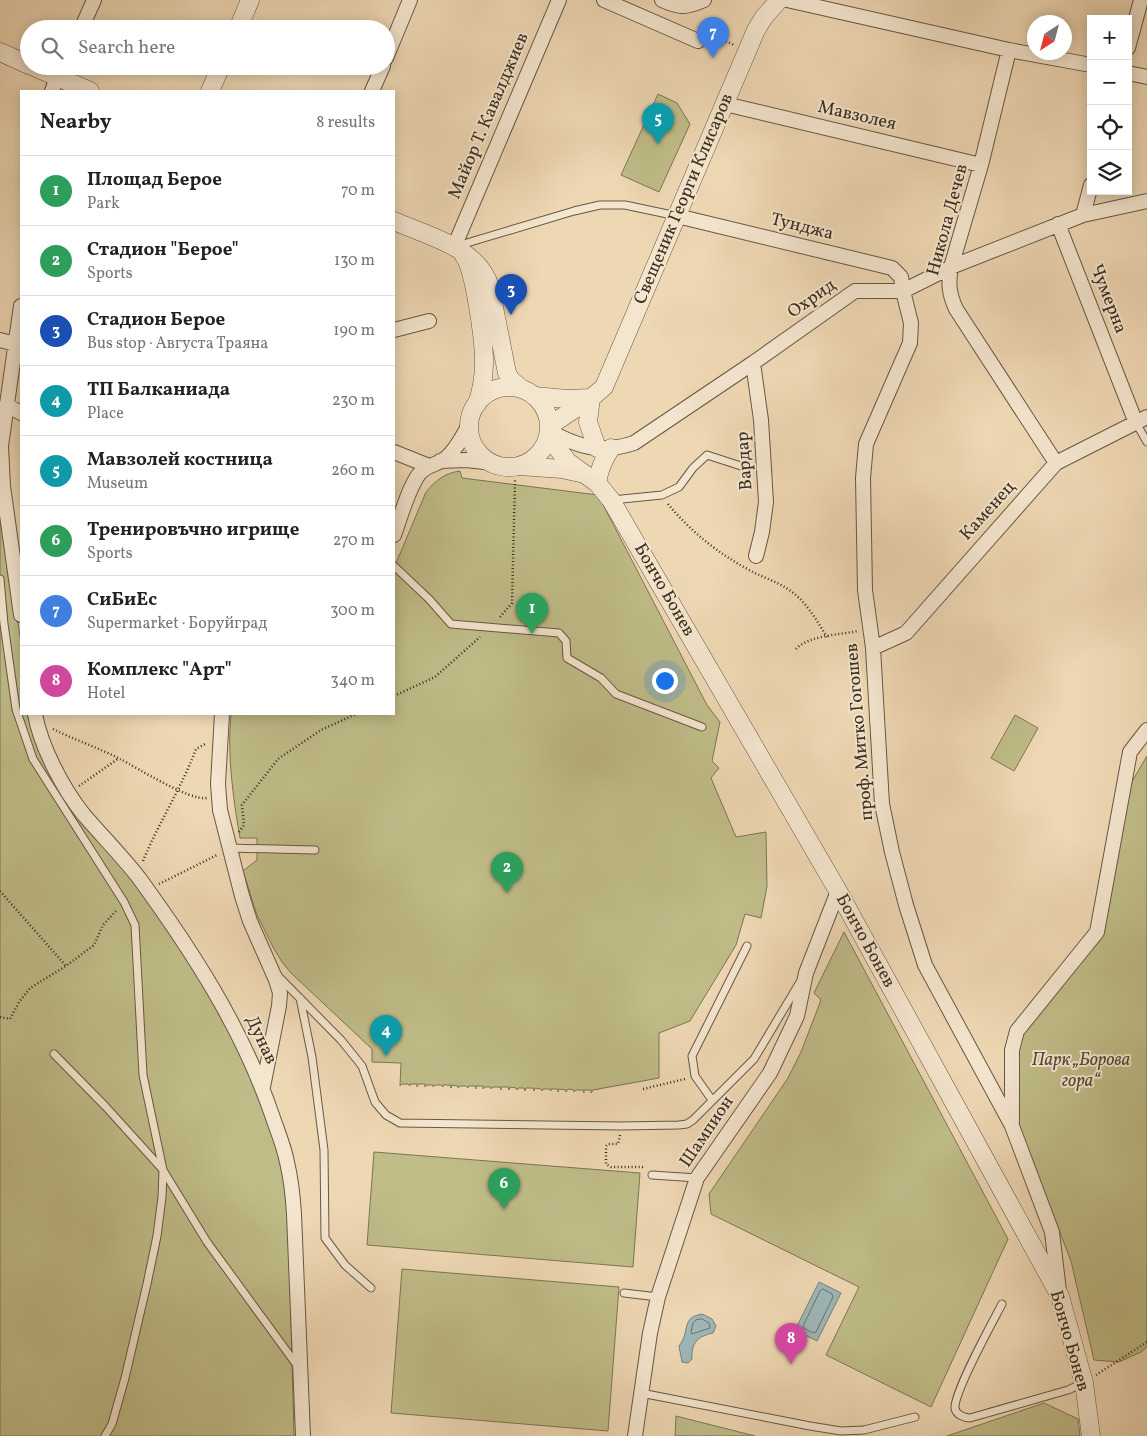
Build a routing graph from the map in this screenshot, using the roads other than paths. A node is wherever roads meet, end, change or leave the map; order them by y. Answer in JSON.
{"nodes":[{"id":1,"x":94,"y":0,"type":"edge"},
{"id":2,"x":250,"y":0,"type":"edge"},
{"id":3,"x":410,"y":0,"type":"edge"},
{"id":4,"x":559,"y":0,"type":"edge"},
{"id":5,"x":604,"y":0,"type":"edge"},
{"id":6,"x":662,"y":0,"type":"edge"},
{"id":7,"x":704,"y":0,"type":"edge"},
{"id":8,"x":779,"y":0,"type":"edge"},
{"id":9,"x":786,"y":0,"type":"edge"},
{"id":10,"x":1141,"y":0,"type":"edge"},
{"id":11,"x":85,"y":20,"type":"edge"},
{"id":12,"x":242,"y":20,"type":"edge"},
{"id":13,"x":1132,"y":33,"type":"edge"},
{"id":14,"x":395,"y":36,"type":"edge"},
{"id":15,"x":698,"y":41,"type":"dead end"},
{"id":16,"x":1009,"y":50,"type":"junction"},
{"id":17,"x":0,"y":52,"type":"edge"},
{"id":18,"x":20,"y":61,"type":"edge"},
{"id":19,"x":1087,"y":64,"type":"edge"},
{"id":20,"x":1132,"y":74,"type":"edge"},
{"id":21,"x":43,"y":75,"type":"edge"},
{"id":22,"x":217,"y":75,"type":"edge"},
{"id":23,"x":379,"y":75,"type":"edge"},
{"id":24,"x":1147,"y":77,"type":"edge"},
{"id":25,"x":54,"y":84,"type":"edge"},
{"id":26,"x":85,"y":90,"type":"edge"},
{"id":27,"x":210,"y":90,"type":"edge"},
{"id":28,"x":372,"y":90,"type":"edge"},
{"id":29,"x":725,"y":104,"type":"junction"},
{"id":30,"x":981,"y":165,"type":"junction"},
{"id":31,"x":1088,"y":195,"type":"edge"},
{"id":32,"x":1147,"y":201,"type":"edge"},
{"id":33,"x":1083,"y":215,"type":"junction"},
{"id":34,"x":677,"y":216,"type":"junction"},
{"id":35,"x":395,"y":221,"type":"edge"},
{"id":36,"x":1058,"y":224,"type":"junction"},
{"id":37,"x":454,"y":247,"type":"junction"},
{"id":38,"x":951,"y":267,"type":"junction"},
{"id":39,"x":903,"y":291,"type":"junction"},
{"id":40,"x":20,"y":312,"type":"edge"},
{"id":41,"x":429,"y":321,"type":"dead end"},
{"id":42,"x":395,"y":330,"type":"edge"},
{"id":43,"x":0,"y":340,"type":"edge"},
{"id":44,"x":15,"y":344,"type":"junction"},
{"id":45,"x":753,"y":363,"type":"junction"},
{"id":46,"x":528,"y":392,"type":"junction"},
{"id":47,"x":591,"y":398,"type":"junction"},
{"id":48,"x":477,"y":404,"type":"junction"},
{"id":49,"x":20,"y":412,"type":"edge"},
{"id":50,"x":3,"y":414,"type":"edge"},
{"id":51,"x":1142,"y":420,"type":"edge"},
{"id":52,"x":470,"y":423,"type":"junction"},
{"id":53,"x":549,"y":431,"type":"junction"},
{"id":54,"x":1147,"y":442,"type":"edge"},
{"id":55,"x":604,"y":448,"type":"junction"},
{"id":56,"x":395,"y":452,"type":"edge"},
{"id":57,"x":434,"y":463,"type":"junction"},
{"id":58,"x":494,"y":463,"type":"junction"},
{"id":59,"x":1056,"y":463,"type":"junction"},
{"id":60,"x":516,"y":466,"type":"junction"},
{"id":61,"x":741,"y":466,"type":"dead end"},
{"id":62,"x":590,"y":478,"type":"junction"},
{"id":63,"x":611,"y":500,"type":"junction"},
{"id":64,"x":395,"y":532,"type":"edge"},
{"id":65,"x":756,"y":556,"type":"dead end"},
{"id":66,"x":395,"y":567,"type":"edge"},
{"id":67,"x":0,"y":579,"type":"edge"},
{"id":68,"x":20,"y":608,"type":"edge"},
{"id":69,"x":872,"y":648,"type":"junction"},
{"id":70,"x":35,"y":715,"type":"edge"},
{"id":71,"x":222,"y":715,"type":"edge"},
{"id":72,"x":702,"y":727,"type":"dead end"},
{"id":73,"x":1147,"y":730,"type":"edge"},
{"id":74,"x":228,"y":848,"type":"junction"},
{"id":75,"x":315,"y":850,"type":"dead end"},
{"id":76,"x":838,"y":891,"type":"junction"},
{"id":77,"x":747,"y":946,"type":"dead end"},
{"id":78,"x":272,"y":970,"type":"junction"},
{"id":79,"x":806,"y":973,"type":"junction"},
{"id":80,"x":300,"y":998,"type":"junction"},
{"id":81,"x":54,"y":1054,"type":"dead end"},
{"id":82,"x":262,"y":1087,"type":"junction"},
{"id":83,"x":712,"y":1100,"type":"junction"},
{"id":84,"x":1012,"y":1126,"type":"junction"},
{"id":85,"x":163,"y":1170,"type":"junction"},
{"id":86,"x":652,"y":1175,"type":"road end"},
{"id":87,"x":697,"y":1178,"type":"junction"},
{"id":88,"x":371,"y":1288,"type":"dead end"},
{"id":89,"x":624,"y":1294,"type":"dead end"},
{"id":90,"x":1060,"y":1296,"type":"junction"},
{"id":91,"x":658,"y":1297,"type":"junction"},
{"id":92,"x":1002,"y":1304,"type":"dead end"},
{"id":93,"x":300,"y":1370,"type":"junction"},
{"id":94,"x":1084,"y":1382,"type":"junction"},
{"id":95,"x":640,"y":1393,"type":"junction"},
{"id":96,"x":915,"y":1417,"type":"dead end"},
{"id":97,"x":105,"y":1436,"type":"edge"},
{"id":98,"x":303,"y":1436,"type":"edge"},
{"id":99,"x":635,"y":1436,"type":"edge"},
{"id":100,"x":1090,"y":1436,"type":"edge"}],
"edges":[{"from":1,"to":11,"type":"street"},
{"from":2,"to":12,"type":"street"},
{"from":3,"to":14,"type":"street"},
{"from":4,"to":37,"type":"street","name":"Майор Т. Кавалджиев"},
{"from":5,"to":15,"type":"street"},
{"from":6,"to":7,"type":"street"},
{"from":8,"to":29,"type":"street","name":"Свещеник Георги Клисаров"},
{"from":9,"to":16,"type":"street"},
{"from":10,"to":13,"type":"street"},
{"from":16,"to":19,"type":"street"},
{"from":16,"to":30,"type":"street","name":"Никола Дечев"},
{"from":17,"to":18,"type":"street"},
{"from":20,"to":24,"type":"street"},
{"from":21,"to":25,"type":"street"},
{"from":22,"to":27,"type":"street"},
{"from":23,"to":28,"type":"street"},
{"from":25,"to":26,"type":"street"},
{"from":29,"to":30,"type":"street","name":"Мавзолея"},
{"from":29,"to":34,"type":"street","name":"Свещеник Георги Клисаров"},
{"from":30,"to":38,"type":"street","name":"Никола Дечев"},
{"from":31,"to":33,"type":"street"},
{"from":32,"to":33,"type":"street","name":"Охрид"},
{"from":33,"to":36,"type":"street","name":"Охрид"},
{"from":34,"to":37,"type":"lane"},
{"from":34,"to":39,"type":"street","name":"Тунджа"},
{"from":34,"to":47,"type":"street","name":"Свещеник Георги Клисаров"},
{"from":35,"to":37,"type":"street"},
{"from":36,"to":38,"type":"street","name":"Охрид"},
{"from":36,"to":51,"type":"street","name":"Чумерна"},
{"from":37,"to":46,"type":"street"},
{"from":37,"to":48,"type":"street"},
{"from":38,"to":39,"type":"street","name":"Охрид"},
{"from":38,"to":59,"type":"street","name":"Никола Дечев"},
{"from":39,"to":45,"type":"street","name":"Охрид"},
{"from":39,"to":69,"type":"street","name":"проф. Митко Гогошев"},
{"from":40,"to":44,"type":"street"},
{"from":41,"to":42,"type":"street"},
{"from":43,"to":44,"type":"street"},
{"from":44,"to":50,"type":"street"},
{"from":45,"to":55,"type":"street","name":"Охрид"},
{"from":45,"to":65,"type":"street","name":"Вардар"},
{"from":46,"to":47,"type":"street"},
{"from":46,"to":48,"type":"street"},
{"from":46,"to":53,"type":"street"},
{"from":47,"to":53,"type":"street","name":"Свещеник Георги Клисаров"},
{"from":47,"to":55,"type":"street"},
{"from":48,"to":52,"type":"street"},
{"from":49,"to":50,"type":"street"},
{"from":50,"to":68,"type":"street"},
{"from":51,"to":54,"type":"lane","name":"Чумерна"},
{"from":51,"to":59,"type":"street","name":"Каменец"},
{"from":52,"to":57,"type":"street"},
{"from":52,"to":58,"type":"street"},
{"from":53,"to":55,"type":"street","name":"Охрид"},
{"from":53,"to":60,"type":"street"},
{"from":53,"to":62,"type":"street","name":"Бончо Бонев"},
{"from":55,"to":62,"type":"street"},
{"from":56,"to":57,"type":"street"},
{"from":57,"to":58,"type":"street"},
{"from":57,"to":64,"type":"street"},
{"from":58,"to":60,"type":"street"},
{"from":59,"to":69,"type":"street","name":"Каменец"},
{"from":60,"to":62,"type":"street"},
{"from":61,"to":63,"type":"lane"},
{"from":62,"to":63,"type":"street","name":"Бончо Бонев"},
{"from":63,"to":76,"type":"street","name":"Бончо Бонев"},
{"from":66,"to":72,"type":"lane"},
{"from":67,"to":85,"type":"lane"},
{"from":69,"to":84,"type":"street","name":"проф. Митко Гогошев"},
{"from":70,"to":82,"type":"street","name":"Дунав"},
{"from":71,"to":74,"type":"street"},
{"from":73,"to":84,"type":"street"},
{"from":74,"to":75,"type":"lane"},
{"from":74,"to":78,"type":"street"},
{"from":76,"to":79,"type":"street","name":"Шампион"},
{"from":76,"to":90,"type":"street","name":"Бончо Бонев"},
{"from":77,"to":83,"type":"lane"},
{"from":78,"to":80,"type":"lane"},
{"from":78,"to":82,"type":"street"},
{"from":79,"to":83,"type":"lane"},
{"from":79,"to":87,"type":"street","name":"Шампион"},
{"from":80,"to":83,"type":"lane"},
{"from":80,"to":88,"type":"lane"},
{"from":81,"to":85,"type":"lane"},
{"from":82,"to":93,"type":"street","name":"Дунав"},
{"from":84,"to":90,"type":"street","name":"проф. Митко Гогошев"},
{"from":85,"to":93,"type":"lane"},
{"from":85,"to":97,"type":"lane"},
{"from":86,"to":87,"type":"lane"},
{"from":87,"to":91,"type":"street","name":"Шампион"},
{"from":89,"to":91,"type":"lane"},
{"from":90,"to":94,"type":"street","name":"Бончо Бонев"},
{"from":91,"to":95,"type":"street","name":"Шампион"},
{"from":92,"to":94,"type":"lane"},
{"from":93,"to":98,"type":"street","name":"Дунав"},
{"from":94,"to":100,"type":"street","name":"Бончо Бонев"},
{"from":95,"to":96,"type":"lane"},
{"from":95,"to":99,"type":"street","name":"Шампион"}]}
